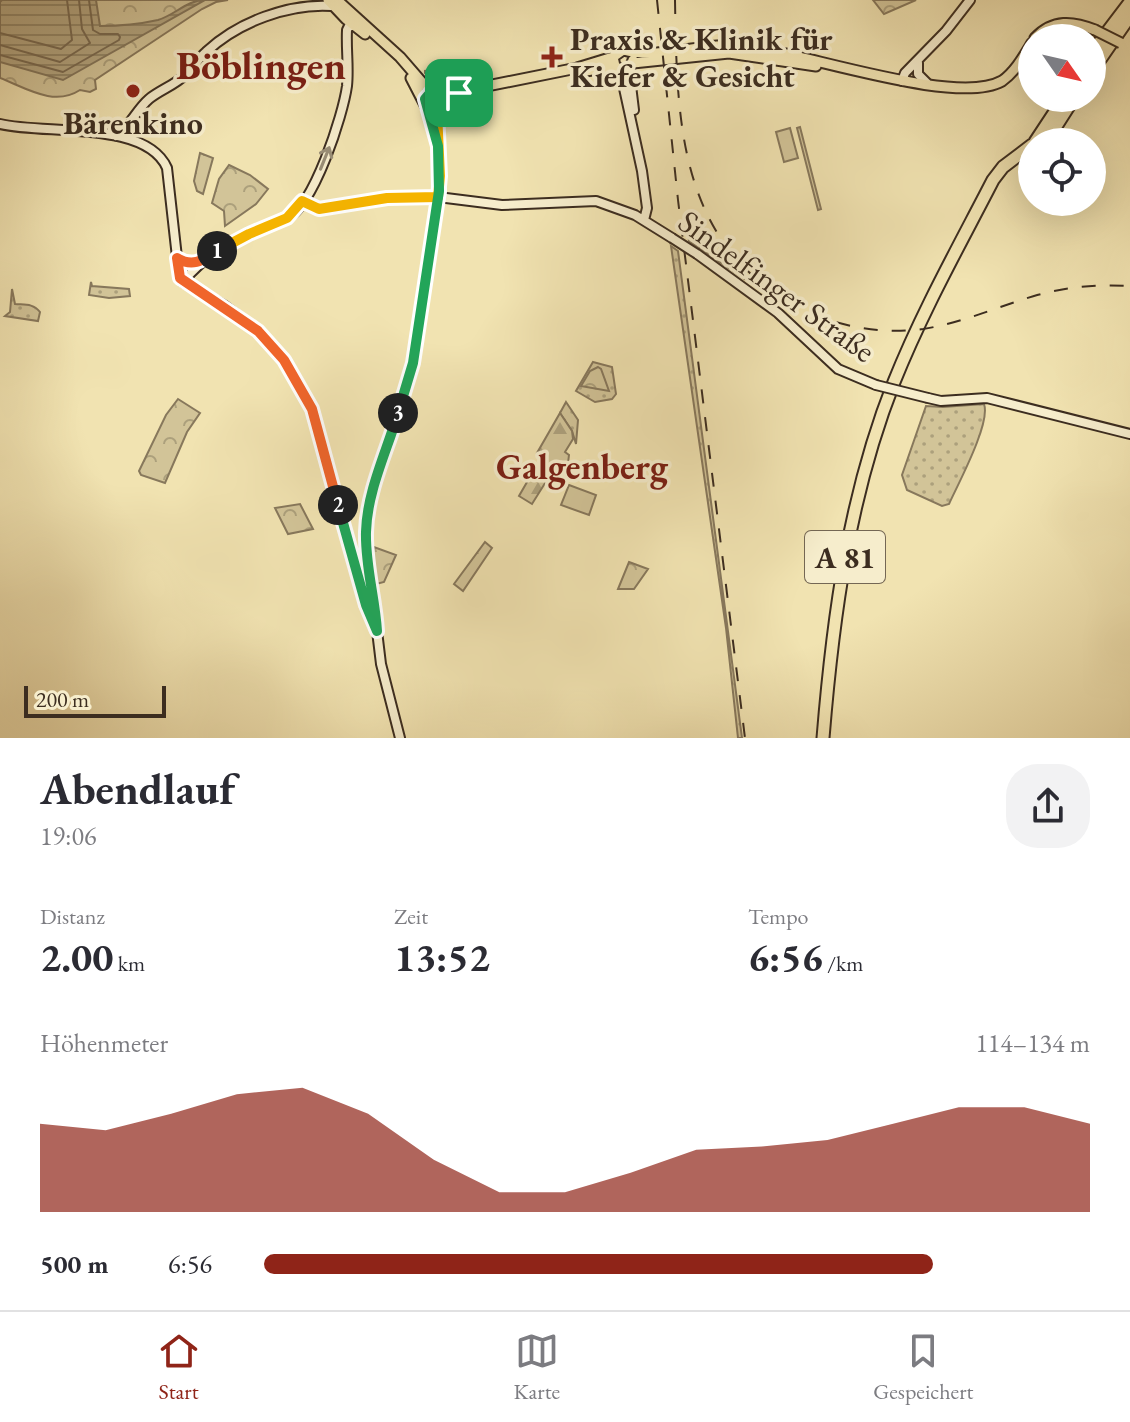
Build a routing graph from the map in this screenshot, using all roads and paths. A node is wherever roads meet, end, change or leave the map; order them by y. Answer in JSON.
{"nodes":[{"id":1,"x":970,"y":0,"type":"edge"},
{"id":2,"x":977,"y":0,"type":"edge"},
{"id":3,"x":1130,"y":2,"type":"edge"},
{"id":4,"x":331,"y":3,"type":"edge"},
{"id":5,"x":1130,"y":16,"type":"edge"},
{"id":6,"x":954,"y":22,"type":"junction"},
{"id":7,"x":1130,"y":22,"type":"edge"},
{"id":8,"x":357,"y":23,"type":"junction"},
{"id":9,"x":1060,"y":24,"type":"edge"},
{"id":10,"x":1081,"y":24,"type":"edge"},
{"id":11,"x":1106,"y":34,"type":"edge"},
{"id":12,"x":1106,"y":36,"type":"edge"},
{"id":13,"x":1125,"y":46,"type":"edge"},
{"id":14,"x":1106,"y":49,"type":"joint"},
{"id":15,"x":921,"y":59,"type":"junction"},
{"id":16,"x":1018,"y":61,"type":"edge"},
{"id":17,"x":624,"y":63,"type":"junction"},
{"id":18,"x":853,"y":69,"type":"junction"},
{"id":19,"x":412,"y":75,"type":"junction"},
{"id":20,"x":904,"y":81,"type":"junction"},
{"id":21,"x":932,"y":85,"type":"junction"},
{"id":22,"x":462,"y":92,"type":"junction"},
{"id":23,"x":433,"y":100,"type":"junction"},
{"id":24,"x":130,"y":122,"type":"junction"},
{"id":25,"x":0,"y":124,"type":"edge"},
{"id":26,"x":116,"y":136,"type":"junction"},
{"id":27,"x":132,"y":137,"type":"junction"},
{"id":28,"x":1018,"y":156,"type":"edge"},
{"id":29,"x":1018,"y":163,"type":"edge"},
{"id":30,"x":438,"y":197,"type":"junction"},
{"id":31,"x":646,"y":200,"type":"junction"},
{"id":32,"x":302,"y":201,"type":"junction"},
{"id":33,"x":625,"y":211,"type":"junction"},
{"id":34,"x":644,"y":220,"type":"junction"},
{"id":35,"x":177,"y":258,"type":"junction"},
{"id":36,"x":192,"y":263,"type":"junction"},
{"id":37,"x":183,"y":282,"type":"junction"},
{"id":38,"x":1130,"y":434,"type":"edge"},
{"id":39,"x":377,"y":631,"type":"junction"},
{"id":40,"x":400,"y":738,"type":"edge"},
{"id":41,"x":826,"y":738,"type":"edge"}],
"edges":[{"from":1,"to":6,"type":"main road"},
{"from":2,"to":6,"type":"main road"},
{"from":3,"to":11,"type":"highway"},
{"from":4,"to":8,"type":"main road"},
{"from":4,"to":24,"type":"main road"},
{"from":5,"to":14,"type":"highway"},
{"from":6,"to":15,"type":"main road"},
{"from":7,"to":14,"type":"highway"},
{"from":8,"to":19,"type":"main road"},
{"from":32,"to":8,"type":"main road","one_way":true},
{"from":9,"to":10,"type":"main road","bridge":true},
{"from":12,"to":13,"type":"main road","bridge":true},
{"from":15,"to":20,"type":"main road"},
{"from":15,"to":21,"type":"main road"},
{"from":16,"to":21,"type":"main road"},
{"from":17,"to":18,"type":"main road"},
{"from":17,"to":18,"type":"main road"},
{"from":17,"to":22,"type":"main road"},
{"from":17,"to":31,"type":"main road"},
{"from":18,"to":20,"type":"main road"},
{"from":19,"to":22,"type":"main road"},
{"from":19,"to":23,"type":"main road"},
{"from":20,"to":21,"type":"main road"},
{"from":22,"to":23,"type":"main road"},
{"from":23,"to":30,"type":"main road"},
{"from":24,"to":26,"type":"main road"},
{"from":24,"to":27,"type":"main road"},
{"from":25,"to":26,"type":"main road"},
{"from":26,"to":27,"type":"main road"},
{"from":27,"to":35,"type":"main road"},
{"from":28,"to":41,"type":"highway","number":"A 81"},
{"from":29,"to":41,"type":"highway","number":"A 81"},
{"from":30,"to":32,"type":"main road","name":"Sindelfinger Straße"},
{"from":30,"to":33,"type":"main road","name":"Sindelfinger Straße"},
{"from":30,"to":39,"type":"main road"},
{"from":31,"to":33,"type":"main road"},
{"from":31,"to":34,"type":"main road"},
{"from":32,"to":36,"type":"main road"},
{"from":33,"to":34,"type":"main road","name":"Sindelfinger Straße"},
{"from":34,"to":38,"type":"main road","name":"Sindelfinger Straße","bridge":true},
{"from":35,"to":36,"type":"main road"},
{"from":35,"to":37,"type":"main road"},
{"from":36,"to":37,"type":"main road"},
{"from":37,"to":39,"type":"main road"},
{"from":39,"to":40,"type":"main road"}]}
